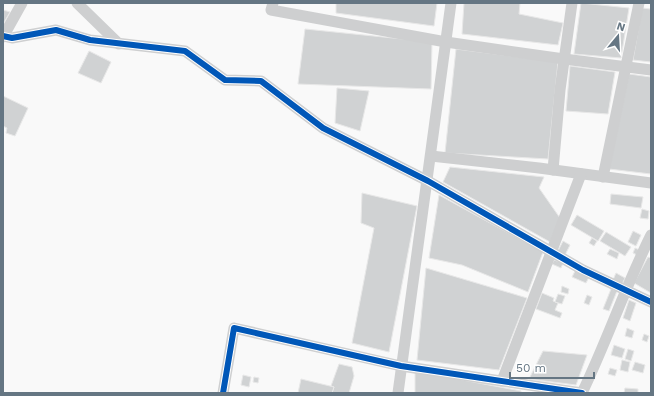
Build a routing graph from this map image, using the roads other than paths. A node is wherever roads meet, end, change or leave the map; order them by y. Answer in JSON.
{"nodes":[{"id":1,"x":22,"y":3,"type":"edge"},
{"id":2,"x":77,"y":3,"type":"edge"},
{"id":3,"x":273,"y":3,"type":"edge"},
{"id":4,"x":451,"y":3,"type":"edge"},
{"id":5,"x":572,"y":3,"type":"edge"},
{"id":6,"x":639,"y":3,"type":"edge"},
{"id":7,"x":3,"y":36,"type":"edge"},
{"id":8,"x":446,"y":42,"type":"junction"},
{"id":9,"x":118,"y":44,"type":"junction"},
{"id":10,"x":564,"y":60,"type":"junction"},
{"id":11,"x":625,"y":67,"type":"junction"},
{"id":12,"x":651,"y":70,"type":"edge"},
{"id":13,"x":431,"y":156,"type":"junction"},
{"id":14,"x":553,"y":170,"type":"junction"},
{"id":15,"x":581,"y":174,"type":"junction"},
{"id":16,"x":603,"y":177,"type":"junction"},
{"id":17,"x":428,"y":181,"type":"junction"},
{"id":18,"x":651,"y":183,"type":"edge"},
{"id":19,"x":651,"y":235,"type":"edge"},
{"id":20,"x":552,"y":252,"type":"junction"},
{"id":21,"x":625,"y":290,"type":"junction"},
{"id":22,"x":651,"y":302,"type":"edge"},
{"id":23,"x":401,"y":366,"type":"junction"},
{"id":24,"x":502,"y":381,"type":"junction"},
{"id":25,"x":222,"y":393,"type":"edge"},
{"id":26,"x":398,"y":393,"type":"edge"},
{"id":27,"x":582,"y":393,"type":"edge"}],
"edges":[{"from":1,"to":7,"type":"street"},
{"from":2,"to":9,"type":"street"},
{"from":3,"to":8,"type":"street"},
{"from":4,"to":8,"type":"street"},
{"from":5,"to":10,"type":"street"},
{"from":6,"to":11,"type":"street"},
{"from":7,"to":9,"type":"street"},
{"from":8,"to":10,"type":"street"},
{"from":8,"to":13,"type":"street"},
{"from":9,"to":17,"type":"street"},
{"from":10,"to":11,"type":"street"},
{"from":10,"to":14,"type":"street"},
{"from":11,"to":12,"type":"street"},
{"from":11,"to":16,"type":"street"},
{"from":13,"to":14,"type":"street"},
{"from":13,"to":17,"type":"street"},
{"from":14,"to":15,"type":"street"},
{"from":15,"to":16,"type":"street"},
{"from":15,"to":20,"type":"street"},
{"from":16,"to":18,"type":"street"},
{"from":17,"to":20,"type":"street"},
{"from":17,"to":23,"type":"street"},
{"from":19,"to":21,"type":"street"},
{"from":20,"to":21,"type":"street"},
{"from":20,"to":24,"type":"street"},
{"from":21,"to":22,"type":"street"},
{"from":21,"to":27,"type":"street"},
{"from":23,"to":24,"type":"street"},
{"from":23,"to":25,"type":"street"},
{"from":23,"to":26,"type":"street"},
{"from":24,"to":27,"type":"street"}]}
